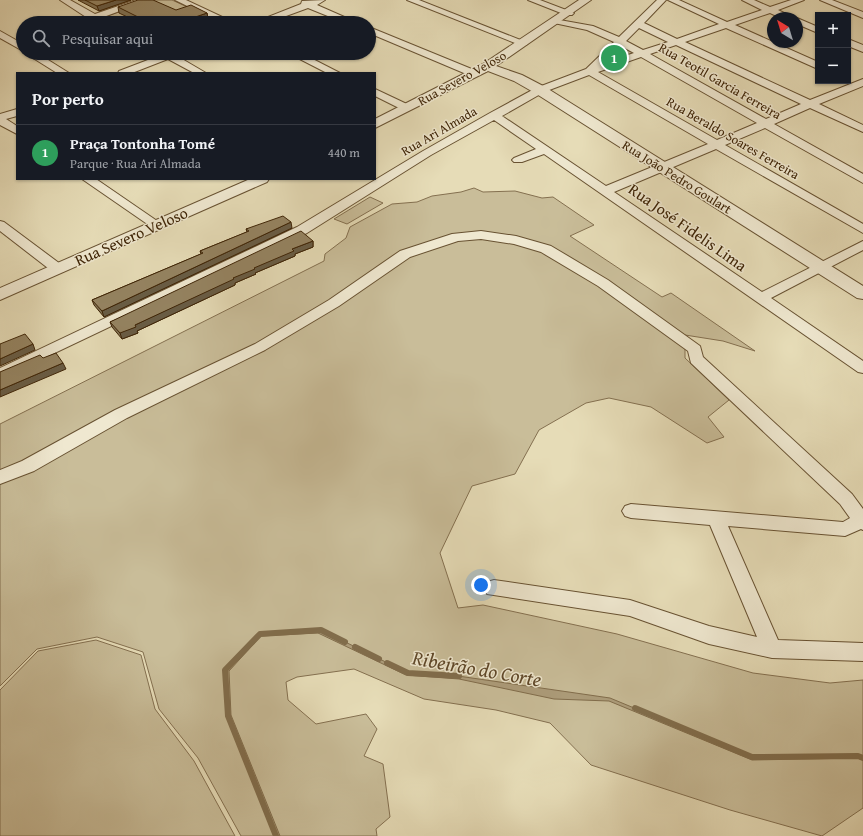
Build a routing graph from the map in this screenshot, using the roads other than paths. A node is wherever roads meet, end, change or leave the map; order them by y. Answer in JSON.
{"nodes":[{"id":1,"x":64,"y":0,"type":"edge"},
{"id":2,"x":145,"y":0,"type":"edge"},
{"id":3,"x":179,"y":0,"type":"edge"},
{"id":4,"x":298,"y":0,"type":"edge"},
{"id":5,"x":321,"y":0,"type":"edge"},
{"id":6,"x":411,"y":0,"type":"edge"},
{"id":7,"x":532,"y":0,"type":"edge"},
{"id":8,"x":586,"y":0,"type":"edge"},
{"id":9,"x":662,"y":0,"type":"edge"},
{"id":10,"x":672,"y":0,"type":"edge"},
{"id":11,"x":746,"y":0,"type":"edge"},
{"id":12,"x":800,"y":0,"type":"edge"},
{"id":13,"x":824,"y":0,"type":"edge"},
{"id":14,"x":309,"y":4,"type":"junction"},
{"id":15,"x":771,"y":10,"type":"junction"},
{"id":16,"x":776,"y":12,"type":"edge"},
{"id":17,"x":568,"y":13,"type":"junction"},
{"id":18,"x":863,"y":15,"type":"edge"},
{"id":19,"x":92,"y":16,"type":"edge"},
{"id":20,"x":97,"y":16,"type":"edge"},
{"id":21,"x":214,"y":16,"type":"edge"},
{"id":22,"x":277,"y":16,"type":"edge"},
{"id":23,"x":337,"y":16,"type":"edge"},
{"id":24,"x":557,"y":21,"type":"junction"},
{"id":25,"x":638,"y":24,"type":"junction"},
{"id":26,"x":803,"y":24,"type":"edge"},
{"id":27,"x":728,"y":25,"type":"junction"},
{"id":28,"x":815,"y":29,"type":"edge"},
{"id":29,"x":376,"y":32,"type":"edge"},
{"id":30,"x":0,"y":34,"type":"edge"},
{"id":31,"x":620,"y":41,"type":"junction"},
{"id":32,"x":16,"y":42,"type":"edge"},
{"id":33,"x":679,"y":42,"type":"junction"},
{"id":34,"x":523,"y":43,"type":"junction"},
{"id":35,"x":851,"y":43,"type":"edge"},
{"id":36,"x":16,"y":45,"type":"edge"},
{"id":37,"x":0,"y":48,"type":"edge"},
{"id":38,"x":863,"y":49,"type":"edge"},
{"id":39,"x":644,"y":54,"type":"junction"},
{"id":40,"x":42,"y":60,"type":"edge"},
{"id":41,"x":155,"y":60,"type":"edge"},
{"id":42,"x":180,"y":60,"type":"edge"},
{"id":43,"x":308,"y":60,"type":"edge"},
{"id":44,"x":815,"y":65,"type":"edge"},
{"id":45,"x":481,"y":70,"type":"junction"},
{"id":46,"x":590,"y":71,"type":"junction"},
{"id":47,"x":62,"y":72,"type":"edge"},
{"id":48,"x":125,"y":72,"type":"edge"},
{"id":49,"x":199,"y":72,"type":"edge"},
{"id":50,"x":333,"y":72,"type":"edge"},
{"id":51,"x":851,"y":81,"type":"edge"},
{"id":52,"x":862,"y":84,"type":"edge"},
{"id":53,"x":540,"y":90,"type":"junction"},
{"id":54,"x":376,"y":92,"type":"edge"},
{"id":55,"x":811,"y":105,"type":"junction"},
{"id":56,"x":407,"y":108,"type":"junction"},
{"id":57,"x":16,"y":112,"type":"edge"},
{"id":58,"x":494,"y":115,"type":"junction"},
{"id":59,"x":0,"y":119,"type":"edge"},
{"id":60,"x":376,"y":124,"type":"edge"},
{"id":61,"x":766,"y":124,"type":"junction"},
{"id":62,"x":863,"y":129,"type":"edge"},
{"id":63,"x":16,"y":130,"type":"edge"},
{"id":64,"x":716,"y":145,"type":"junction"},
{"id":65,"x":545,"y":150,"type":"junction"},
{"id":66,"x":518,"y":160,"type":"dead end"},
{"id":67,"x":662,"y":167,"type":"junction"},
{"id":68,"x":863,"y":179,"type":"edge"},
{"id":69,"x":89,"y":180,"type":"edge"},
{"id":70,"x":254,"y":180,"type":"edge"},
{"id":71,"x":606,"y":191,"type":"junction"},
{"id":72,"x":0,"y":225,"type":"edge"},
{"id":73,"x":156,"y":225,"type":"junction"},
{"id":74,"x":863,"y":229,"type":"edge"},
{"id":75,"x":863,"y":245,"type":"edge"},
{"id":76,"x":820,"y":266,"type":"junction"},
{"id":77,"x":58,"y":269,"type":"junction"},
{"id":78,"x":0,"y":294,"type":"edge"},
{"id":79,"x":863,"y":294,"type":"edge"},
{"id":80,"x":761,"y":298,"type":"junction"},
{"id":81,"x":863,"y":368,"type":"edge"},
{"id":82,"x":0,"y":374,"type":"edge"},
{"id":83,"x":0,"y":477,"type":"edge"},
{"id":84,"x":631,"y":511,"type":"dead end"},
{"id":85,"x":716,"y":518,"type":"junction"},
{"id":86,"x":863,"y":521,"type":"edge"},
{"id":87,"x":494,"y":588,"type":"dead end"},
{"id":88,"x":772,"y":649,"type":"junction"},
{"id":89,"x":863,"y":652,"type":"edge"}],
"edges":[{"from":1,"to":19,"type":"street"},
{"from":2,"to":20,"type":"street"},
{"from":3,"to":21,"type":"street"},
{"from":4,"to":14,"type":"street"},
{"from":5,"to":14,"type":"street"},
{"from":6,"to":34,"type":"street"},
{"from":7,"to":17,"type":"street"},
{"from":8,"to":17,"type":"street","name":"Rua Severo Veloso"},
{"from":9,"to":25,"type":"street"},
{"from":10,"to":27,"type":"street"},
{"from":11,"to":15,"type":"street"},
{"from":12,"to":15,"type":"street","name":"Rua Ari Almada"},
{"from":13,"to":18,"type":"street"},
{"from":14,"to":22,"type":"street"},
{"from":14,"to":23,"type":"street"},
{"from":15,"to":16,"type":"street"},
{"from":15,"to":27,"type":"street","name":"Rua Ari Almada"},
{"from":17,"to":24,"type":"street","name":"Rua Severo Veloso"},
{"from":24,"to":31,"type":"street","name":"Rua Teotil Garcia Ferreira"},
{"from":24,"to":34,"type":"street","name":"Rua Severo Veloso"},
{"from":25,"to":31,"type":"street"},
{"from":25,"to":33,"type":"street"},
{"from":26,"to":28,"type":"street"},
{"from":27,"to":33,"type":"street","name":"Rua Ari Almada"},
{"from":27,"to":44,"type":"street"},
{"from":29,"to":45,"type":"street"},
{"from":30,"to":32,"type":"street"},
{"from":31,"to":39,"type":"street","name":"Rua Teotil Garcia Ferreira"},
{"from":31,"to":46,"type":"street"},
{"from":33,"to":39,"type":"street","name":"Rua Ari Almada"},
{"from":33,"to":55,"type":"street"},
{"from":34,"to":45,"type":"street","name":"Rua Severo Veloso"},
{"from":35,"to":38,"type":"street"},
{"from":36,"to":37,"type":"street"},
{"from":39,"to":46,"type":"street","name":"Rua Ari Almada"},
{"from":39,"to":61,"type":"street","name":"Rua Teotil Garcia Ferreira"},
{"from":40,"to":47,"type":"street"},
{"from":41,"to":48,"type":"street"},
{"from":42,"to":49,"type":"street"},
{"from":43,"to":50,"type":"street"},
{"from":45,"to":53,"type":"street","name":"Rua João Pedro Goulart"},
{"from":45,"to":56,"type":"street","name":"Rua Severo Veloso"},
{"from":46,"to":53,"type":"street","name":"Rua Ari Almada"},
{"from":46,"to":64,"type":"street","name":"Rua Beraldo Soares Ferreira"},
{"from":51,"to":52,"type":"street"},
{"from":52,"to":55,"type":"street"},
{"from":53,"to":58,"type":"street","name":"Rua Ari Almada"},
{"from":53,"to":67,"type":"street","name":"Rua João Pedro Goulart"},
{"from":54,"to":56,"type":"street"},
{"from":55,"to":61,"type":"street"},
{"from":55,"to":62,"type":"street"},
{"from":56,"to":60,"type":"street","name":"Rua Severo Veloso"},
{"from":57,"to":59,"type":"street"},
{"from":58,"to":65,"type":"street","name":"Rua José Fidelis Lima"},
{"from":58,"to":82,"type":"street","name":"Rua Ari Almada"},
{"from":59,"to":63,"type":"street"},
{"from":61,"to":64,"type":"street"},
{"from":61,"to":68,"type":"street","name":"Rua Teotil Garcia Ferreira"},
{"from":64,"to":67,"type":"street"},
{"from":64,"to":74,"type":"street","name":"Rua Beraldo Soares Ferreira"},
{"from":65,"to":66,"type":"street"},
{"from":65,"to":71,"type":"street","name":"Rua José Fidelis Lima"},
{"from":67,"to":71,"type":"street"},
{"from":67,"to":76,"type":"street","name":"Rua João Pedro Goulart"},
{"from":69,"to":73,"type":"street"},
{"from":70,"to":73,"type":"street","name":"Rua Severo Veloso"},
{"from":71,"to":80,"type":"street","name":"Rua José Fidelis Lima"},
{"from":72,"to":77,"type":"street"},
{"from":73,"to":77,"type":"street","name":"Rua Severo Veloso"},
{"from":75,"to":76,"type":"street"},
{"from":76,"to":79,"type":"street","name":"Rua João Pedro Goulart"},
{"from":76,"to":80,"type":"street"},
{"from":77,"to":78,"type":"street","name":"Rua Severo Veloso"},
{"from":80,"to":81,"type":"street","name":"Rua José Fidelis Lima"},
{"from":83,"to":86,"type":"street"},
{"from":84,"to":85,"type":"street"},
{"from":85,"to":86,"type":"street"},
{"from":85,"to":88,"type":"street"},
{"from":87,"to":88,"type":"street"},
{"from":88,"to":89,"type":"street"}]}
